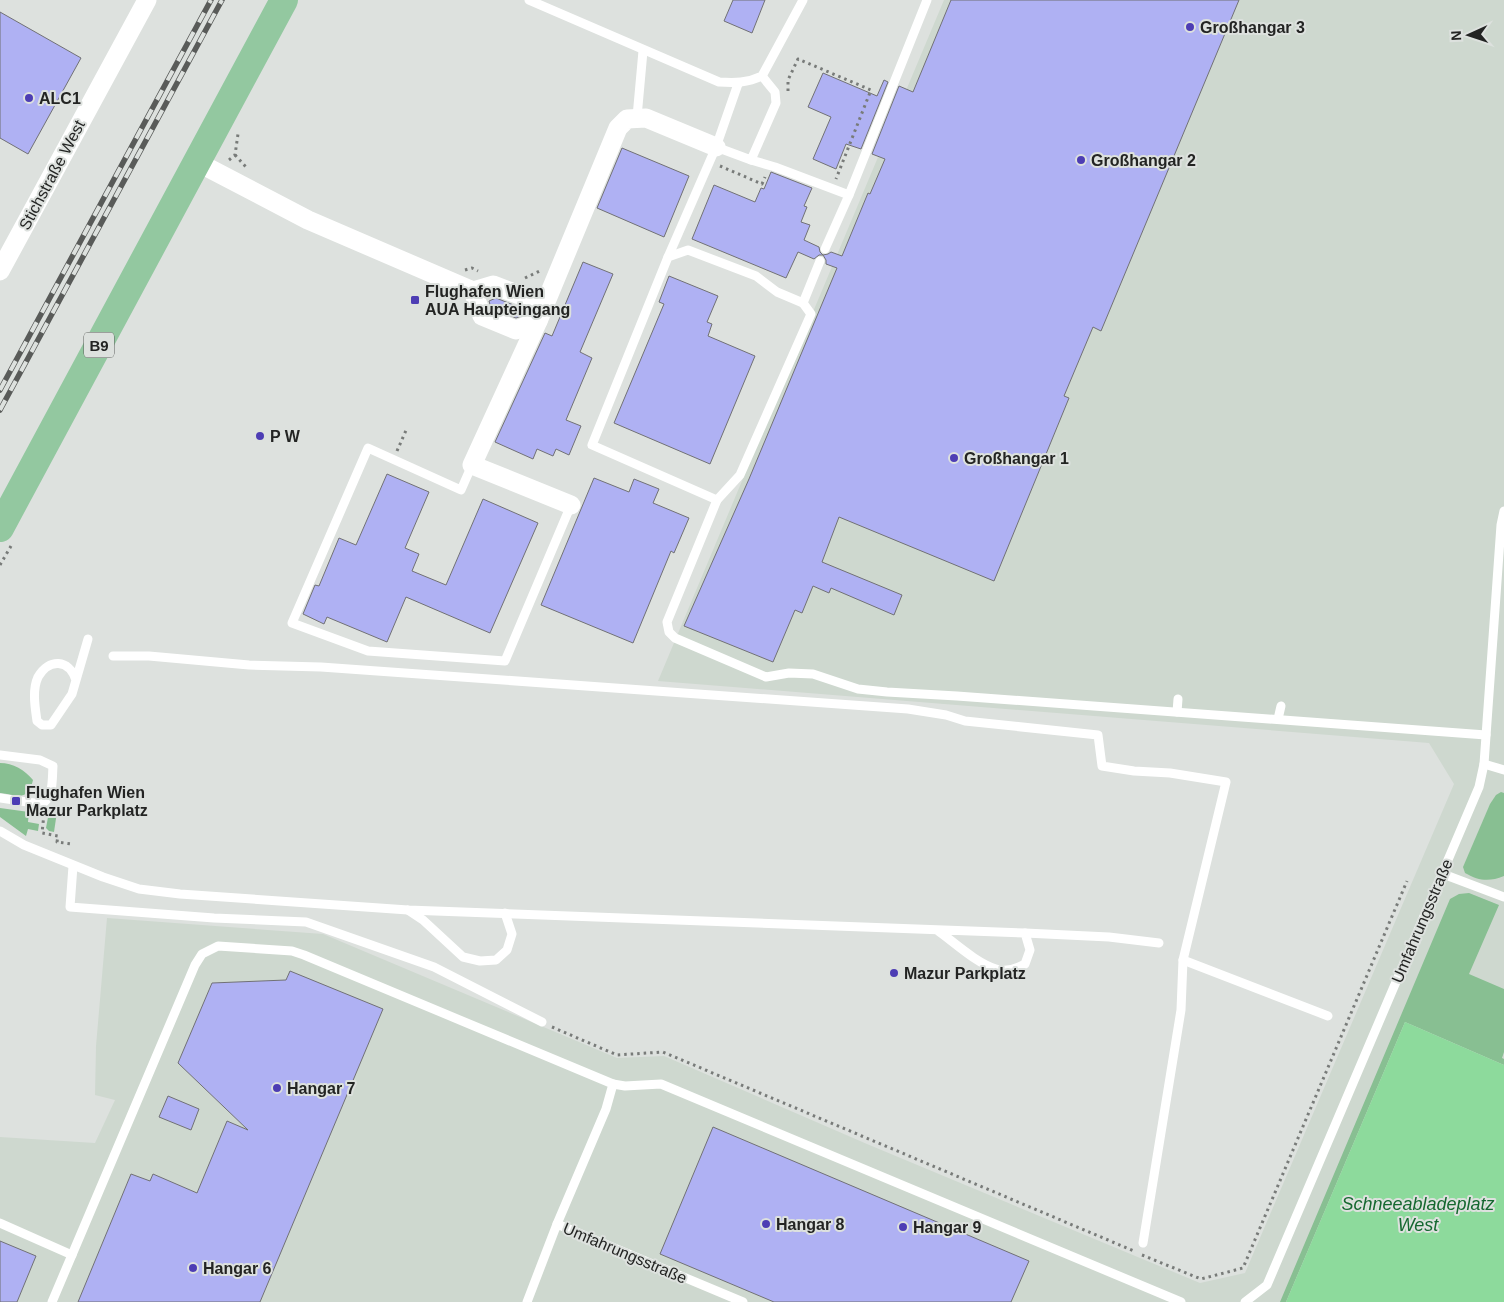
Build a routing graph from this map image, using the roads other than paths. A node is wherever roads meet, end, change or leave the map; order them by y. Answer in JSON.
{"nodes":[{"id":1,"x":147,"y":0,"type":"edge"},
{"id":2,"x":284,"y":0,"type":"edge"},
{"id":3,"x":529,"y":0,"type":"edge"},
{"id":4,"x":803,"y":0,"type":"edge"},
{"id":5,"x":927,"y":0,"type":"edge"},
{"id":6,"x":644,"y":51,"type":"junction"},
{"id":7,"x":762,"y":76,"type":"junction"},
{"id":8,"x":738,"y":84,"type":"junction"},
{"id":9,"x":637,"y":117,"type":"junction"},
{"id":10,"x":716,"y":147,"type":"junction"},
{"id":11,"x":751,"y":160,"type":"junction"},
{"id":12,"x":197,"y":162,"type":"junction"},
{"id":13,"x":849,"y":195,"type":"junction"},
{"id":14,"x":825,"y":250,"type":"dead end"},
{"id":15,"x":668,"y":257,"type":"junction"},
{"id":16,"x":820,"y":261,"type":"dead end"},
{"id":17,"x":0,"y":271,"type":"edge"},
{"id":18,"x":473,"y":291,"type":"junction"},
{"id":19,"x":804,"y":303,"type":"junction"},
{"id":20,"x":538,"y":321,"type":"junction"},
{"id":21,"x":472,"y":465,"type":"junction"},
{"id":22,"x":717,"y":500,"type":"junction"},
{"id":23,"x":571,"y":506,"type":"joint"},
{"id":24,"x":1504,"y":511,"type":"edge"},
{"id":25,"x":0,"y":528,"type":"edge"},
{"id":26,"x":88,"y":639,"type":"dead end"},
{"id":27,"x":113,"y":656,"type":"dead end"},
{"id":28,"x":76,"y":680,"type":"junction"},
{"id":29,"x":1178,"y":699,"type":"dead end"},
{"id":30,"x":1281,"y":706,"type":"dead end"},
{"id":31,"x":1177,"y":712,"type":"junction"},
{"id":32,"x":1278,"y":720,"type":"junction"},
{"id":33,"x":1486,"y":735,"type":"junction"},
{"id":34,"x":0,"y":755,"type":"edge"},
{"id":35,"x":1484,"y":764,"type":"junction"},
{"id":36,"x":1504,"y":770,"type":"edge"},
{"id":37,"x":0,"y":798,"type":"edge"},
{"id":38,"x":0,"y":831,"type":"edge"},
{"id":39,"x":74,"y":866,"type":"junction"},
{"id":40,"x":1443,"y":874,"type":"junction"},
{"id":41,"x":1504,"y":897,"type":"edge"},
{"id":42,"x":408,"y":910,"type":"junction"},
{"id":43,"x":505,"y":913,"type":"junction"},
{"id":44,"x":937,"y":930,"type":"junction"},
{"id":45,"x":1025,"y":934,"type":"junction"},
{"id":46,"x":1159,"y":943,"type":"dead end"},
{"id":47,"x":1183,"y":960,"type":"junction"},
{"id":48,"x":1328,"y":1016,"type":"dead end"},
{"id":49,"x":542,"y":1022,"type":"road end"},
{"id":50,"x":613,"y":1084,"type":"junction"},
{"id":51,"x":0,"y":1223,"type":"edge"},
{"id":52,"x":557,"y":1224,"type":"junction"},
{"id":53,"x":1143,"y":1243,"type":"dead end"},
{"id":54,"x":72,"y":1255,"type":"junction"},
{"id":55,"x":52,"y":1302,"type":"edge"},
{"id":56,"x":527,"y":1302,"type":"edge"},
{"id":57,"x":743,"y":1302,"type":"edge"},
{"id":58,"x":1181,"y":1302,"type":"edge"},
{"id":59,"x":1244,"y":1302,"type":"edge"}],
"edges":[{"from":1,"to":17,"type":"street","name":"Stichstraße West"},
{"from":2,"to":12,"type":"main road","number":"B9"},
{"from":3,"to":6,"type":"lane"},
{"from":4,"to":7,"type":"lane"},
{"from":5,"to":13,"type":"lane"},
{"from":6,"to":8,"type":"lane"},
{"from":6,"to":9,"type":"lane"},
{"from":7,"to":8,"type":"lane"},
{"from":7,"to":11,"type":"lane"},
{"from":8,"to":10,"type":"lane"},
{"from":9,"to":10,"type":"street"},
{"from":9,"to":20,"type":"street"},
{"from":10,"to":11,"type":"lane"},
{"from":10,"to":15,"type":"lane"},
{"from":11,"to":13,"type":"lane"},
{"from":12,"to":18,"type":"street"},
{"from":12,"to":25,"type":"main road","number":"B9"},
{"from":13,"to":14,"type":"lane"},
{"from":15,"to":19,"type":"lane"},
{"from":15,"to":22,"type":"lane"},
{"from":16,"to":19,"type":"lane"},
{"from":18,"to":20,"type":"street"},
{"from":18,"to":20,"type":"street"},
{"from":19,"to":22,"type":"lane"},
{"from":20,"to":21,"type":"street"},
{"from":21,"to":23,"type":"street"},
{"from":21,"to":23,"type":"lane"},
{"from":22,"to":31,"type":"lane"},
{"from":24,"to":33,"type":"lane","name":"Umfahrungsstraße"},
{"from":26,"to":28,"type":"lane"},
{"from":27,"to":47,"type":"lane"},
{"from":28,"to":28,"type":"lane"},
{"from":29,"to":31,"type":"lane"},
{"from":30,"to":32,"type":"lane"},
{"from":31,"to":32,"type":"lane"},
{"from":32,"to":33,"type":"lane"},
{"from":33,"to":35,"type":"lane","name":"Umfahrungsstraße"},
{"from":34,"to":37,"type":"lane"},
{"from":35,"to":36,"type":"lane"},
{"from":35,"to":40,"type":"lane","name":"Umfahrungsstraße"},
{"from":38,"to":39,"type":"lane"},
{"from":39,"to":42,"type":"lane"},
{"from":39,"to":49,"type":"lane"},
{"from":40,"to":41,"type":"lane"},
{"from":40,"to":59,"type":"lane","name":"Umfahrungsstraße"},
{"from":42,"to":43,"type":"lane"},
{"from":42,"to":43,"type":"lane"},
{"from":43,"to":44,"type":"lane"},
{"from":44,"to":45,"type":"lane"},
{"from":44,"to":45,"type":"lane"},
{"from":45,"to":46,"type":"lane"},
{"from":47,"to":48,"type":"lane"},
{"from":47,"to":53,"type":"lane"},
{"from":50,"to":52,"type":"lane"},
{"from":50,"to":54,"type":"lane"},
{"from":50,"to":58,"type":"lane"},
{"from":51,"to":54,"type":"lane"},
{"from":52,"to":56,"type":"lane","name":"Umfahrungsstraße"},
{"from":52,"to":57,"type":"lane","name":"Umfahrungsstraße"},
{"from":54,"to":55,"type":"lane"}]}
